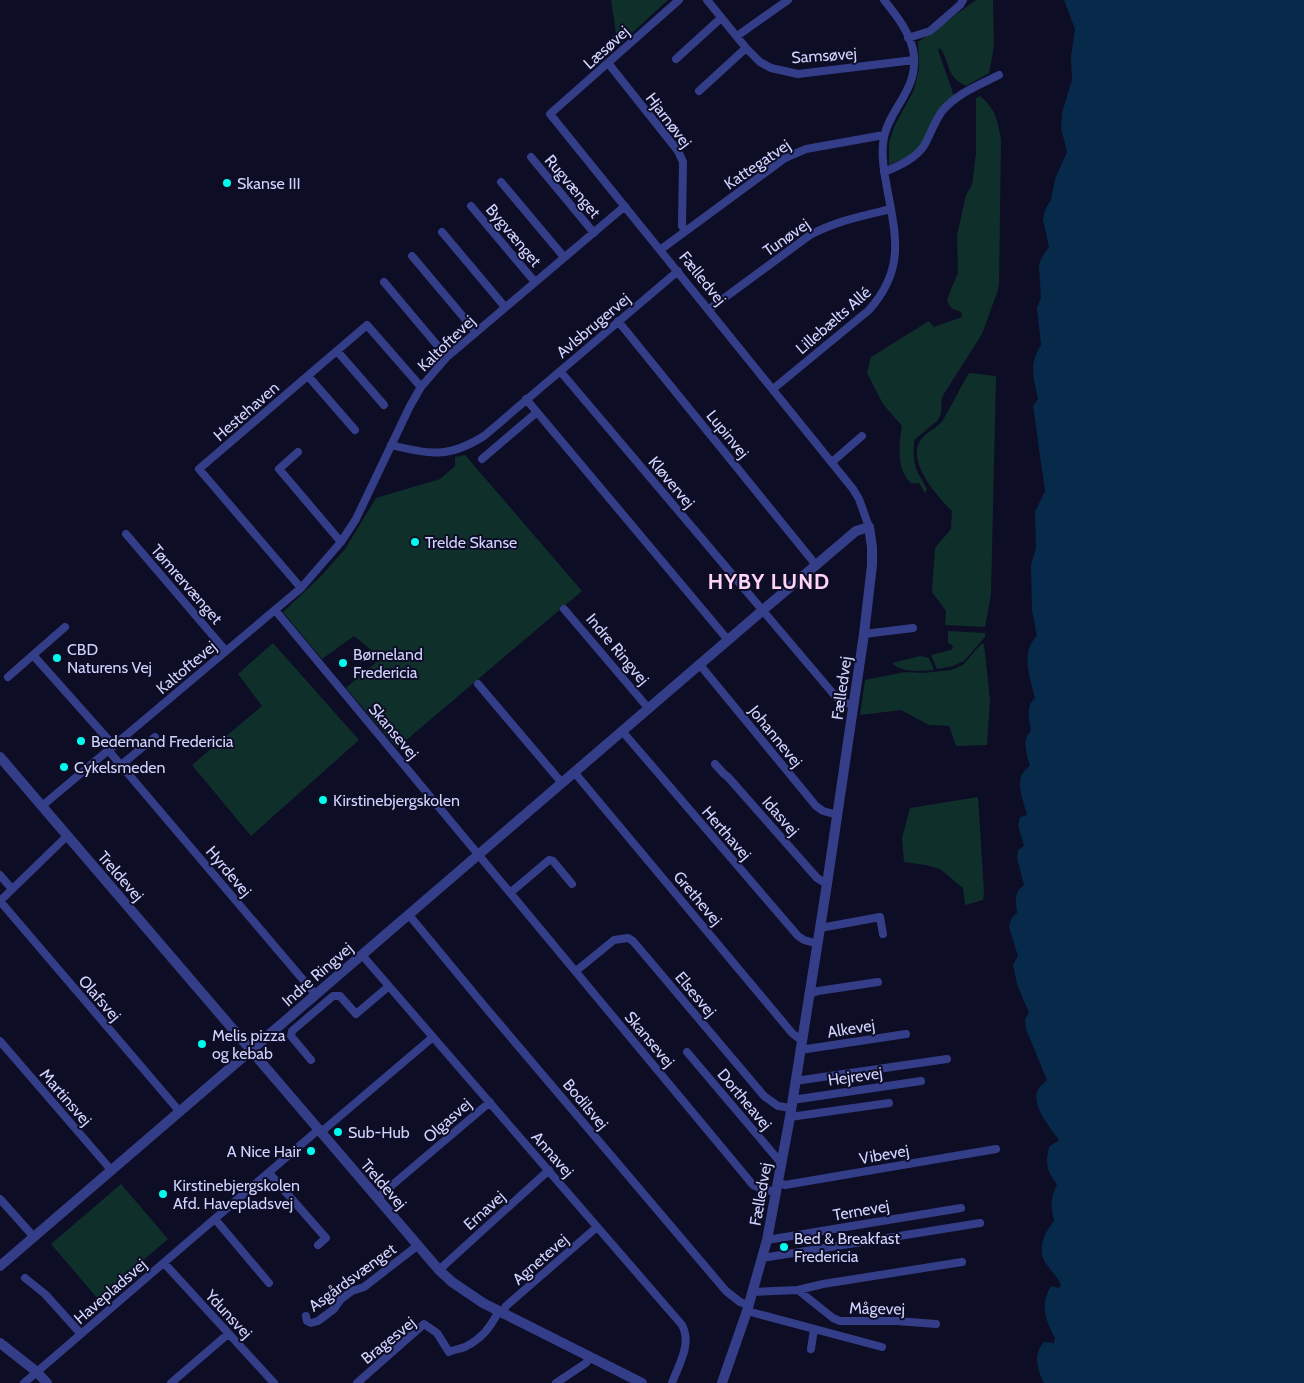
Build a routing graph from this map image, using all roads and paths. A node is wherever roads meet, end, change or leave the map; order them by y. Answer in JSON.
{"nodes":[{"id":1,"x":679,"y":0,"type":"edge"},
{"id":2,"x":707,"y":0,"type":"edge"},
{"id":3,"x":788,"y":0,"type":"edge"},
{"id":4,"x":884,"y":0,"type":"edge"},
{"id":5,"x":963,"y":0,"type":"edge"},
{"id":6,"x":721,"y":18,"type":"junction"},
{"id":7,"x":737,"y":36,"type":"junction"},
{"id":8,"x":908,"y":38,"type":"junction"},
{"id":9,"x":746,"y":48,"type":"junction"},
{"id":10,"x":676,"y":59,"type":"dead end"},
{"id":11,"x":914,"y":60,"type":"junction"},
{"id":12,"x":608,"y":63,"type":"junction"},
{"id":13,"x":999,"y":76,"type":"dead end"},
{"id":14,"x":699,"y":91,"type":"dead end"},
{"id":15,"x":550,"y":114,"type":"joint"},
{"id":16,"x":884,"y":135,"type":"junction"},
{"id":17,"x":531,"y":157,"type":"dead end"},
{"id":18,"x":884,"y":172,"type":"junction"},
{"id":19,"x":501,"y":182,"type":"dead end"},
{"id":20,"x":472,"y":206,"type":"dead end"},
{"id":21,"x":625,"y":206,"type":"junction"},
{"id":22,"x":891,"y":209,"type":"junction"},
{"id":23,"x":685,"y":230,"type":"junction"},
{"id":24,"x":442,"y":232,"type":"dead end"},
{"id":25,"x":594,"y":233,"type":"junction"},
{"id":26,"x":660,"y":250,"type":"junction"},
{"id":27,"x":412,"y":256,"type":"dead end"},
{"id":28,"x":564,"y":257,"type":"junction"},
{"id":29,"x":678,"y":271,"type":"junction"},
{"id":30,"x":384,"y":282,"type":"dead end"},
{"id":31,"x":535,"y":282,"type":"junction"},
{"id":32,"x":505,"y":307,"type":"junction"},
{"id":33,"x":708,"y":310,"type":"junction"},
{"id":34,"x":618,"y":322,"type":"junction"},
{"id":35,"x":476,"y":332,"type":"junction"},
{"id":36,"x":336,"y":351,"type":"junction"},
{"id":37,"x":447,"y":357,"type":"junction"},
{"id":38,"x":560,"y":371,"type":"junction"},
{"id":39,"x":308,"y":376,"type":"junction"},
{"id":40,"x":421,"y":387,"type":"junction"},
{"id":41,"x":774,"y":389,"type":"junction"},
{"id":42,"x":526,"y":399,"type":"junction"},
{"id":43,"x":384,"y":405,"type":"dead end"},
{"id":44,"x":537,"y":412,"type":"junction"},
{"id":45,"x":355,"y":430,"type":"dead end"},
{"id":46,"x":862,"y":436,"type":"dead end"},
{"id":47,"x":391,"y":445,"type":"junction"},
{"id":48,"x":298,"y":452,"type":"dead end"},
{"id":49,"x":482,"y":459,"type":"dead end"},
{"id":50,"x":832,"y":462,"type":"junction"},
{"id":51,"x":869,"y":527,"type":"junction"},
{"id":52,"x":126,"y":534,"type":"dead end"},
{"id":53,"x":341,"y":542,"type":"junction"},
{"id":54,"x":816,"y":565,"type":"junction"},
{"id":55,"x":301,"y":588,"type":"junction"},
{"id":56,"x":564,"y":609,"type":"dead end"},
{"id":57,"x":275,"y":610,"type":"junction"},
{"id":58,"x":762,"y":610,"type":"junction"},
{"id":59,"x":65,"y":628,"type":"dead end"},
{"id":60,"x":913,"y":628,"type":"dead end"},
{"id":61,"x":864,"y":634,"type":"junction"},
{"id":62,"x":728,"y":640,"type":"junction"},
{"id":63,"x":226,"y":651,"type":"junction"},
{"id":64,"x":33,"y":655,"type":"junction"},
{"id":65,"x":700,"y":664,"type":"junction"},
{"id":66,"x":8,"y":677,"type":"dead end"},
{"id":67,"x":478,"y":684,"type":"dead end"},
{"id":68,"x":854,"y":705,"type":"junction"},
{"id":69,"x":649,"y":708,"type":"junction"},
{"id":70,"x":622,"y":731,"type":"junction"},
{"id":71,"x":155,"y":737,"type":"dead end"},
{"id":72,"x":111,"y":748,"type":"junction"},
{"id":73,"x":0,"y":757,"type":"edge"},
{"id":74,"x":715,"y":764,"type":"dead end"},
{"id":75,"x":121,"y":765,"type":"junction"},
{"id":76,"x":574,"y":772,"type":"junction"},
{"id":77,"x":562,"y":783,"type":"junction"},
{"id":78,"x":42,"y":806,"type":"junction"},
{"id":79,"x":838,"y":815,"type":"junction"},
{"id":80,"x":67,"y":836,"type":"junction"},
{"id":81,"x":478,"y":855,"type":"junction"},
{"id":82,"x":0,"y":875,"type":"edge"},
{"id":83,"x":572,"y":884,"type":"dead end"},
{"id":84,"x":828,"y":884,"type":"junction"},
{"id":85,"x":12,"y":889,"type":"junction"},
{"id":86,"x":510,"y":893,"type":"junction"},
{"id":87,"x":0,"y":901,"type":"edge"},
{"id":88,"x":409,"y":914,"type":"junction"},
{"id":89,"x":820,"y":928,"type":"junction"},
{"id":90,"x":883,"y":934,"type":"dead end"},
{"id":91,"x":818,"y":944,"type":"junction"},
{"id":92,"x":362,"y":955,"type":"junction"},
{"id":93,"x":576,"y":971,"type":"junction"},
{"id":94,"x":878,"y":982,"type":"dead end"},
{"id":95,"x":389,"y":986,"type":"junction"},
{"id":96,"x":810,"y":994,"type":"junction"},
{"id":97,"x":316,"y":995,"type":"junction"},
{"id":98,"x":906,"y":1034,"type":"dead end"},
{"id":99,"x":433,"y":1036,"type":"junction"},
{"id":100,"x":0,"y":1041,"type":"edge"},
{"id":101,"x":801,"y":1046,"type":"junction"},
{"id":102,"x":251,"y":1051,"type":"junction"},
{"id":103,"x":687,"y":1052,"type":"dead end"},
{"id":104,"x":947,"y":1059,"type":"dead end"},
{"id":105,"x":311,"y":1060,"type":"dead end"},
{"id":106,"x":921,"y":1080,"type":"dead end"},
{"id":107,"x":796,"y":1081,"type":"junction"},
{"id":108,"x":490,"y":1102,"type":"junction"},
{"id":109,"x":889,"y":1103,"type":"dead end"},
{"id":110,"x":791,"y":1108,"type":"junction"},
{"id":111,"x":180,"y":1112,"type":"junction"},
{"id":112,"x":319,"y":1132,"type":"junction"},
{"id":113,"x":996,"y":1149,"type":"dead end"},
{"id":114,"x":781,"y":1163,"type":"junction"},
{"id":115,"x":549,"y":1170,"type":"junction"},
{"id":116,"x":112,"y":1171,"type":"junction"},
{"id":117,"x":269,"y":1173,"type":"junction"},
{"id":118,"x":776,"y":1188,"type":"junction"},
{"id":119,"x":377,"y":1198,"type":"junction"},
{"id":120,"x":0,"y":1199,"type":"edge"},
{"id":121,"x":961,"y":1208,"type":"dead end"},
{"id":122,"x":215,"y":1219,"type":"junction"},
{"id":123,"x":980,"y":1223,"type":"dead end"},
{"id":124,"x":598,"y":1227,"type":"junction"},
{"id":125,"x":34,"y":1237,"type":"junction"},
{"id":126,"x":766,"y":1240,"type":"junction"},
{"id":127,"x":318,"y":1245,"type":"dead end"},
{"id":128,"x":417,"y":1246,"type":"junction"},
{"id":129,"x":762,"y":1258,"type":"junction"},
{"id":130,"x":962,"y":1262,"type":"dead end"},
{"id":131,"x":164,"y":1263,"type":"junction"},
{"id":132,"x":0,"y":1266,"type":"edge"},
{"id":133,"x":439,"y":1270,"type":"junction"},
{"id":134,"x":25,"y":1278,"type":"dead end"},
{"id":135,"x":270,"y":1283,"type":"dead end"},
{"id":136,"x":798,"y":1290,"type":"junction"},
{"id":137,"x":752,"y":1292,"type":"junction"},
{"id":138,"x":748,"y":1308,"type":"junction"},
{"id":139,"x":500,"y":1312,"type":"junction"},
{"id":140,"x":306,"y":1316,"type":"dead end"},
{"id":141,"x":936,"y":1324,"type":"dead end"},
{"id":142,"x":814,"y":1329,"type":"junction"},
{"id":143,"x":81,"y":1334,"type":"junction"},
{"id":144,"x":228,"y":1334,"type":"junction"},
{"id":145,"x":0,"y":1343,"type":"edge"},
{"id":146,"x":882,"y":1347,"type":"dead end"},
{"id":147,"x":811,"y":1349,"type":"dead end"},
{"id":148,"x":590,"y":1358,"type":"junction"},
{"id":149,"x":36,"y":1372,"type":"junction"},
{"id":150,"x":24,"y":1383,"type":"edge"},
{"id":151,"x":47,"y":1383,"type":"edge"},
{"id":152,"x":171,"y":1383,"type":"edge"},
{"id":153,"x":273,"y":1383,"type":"edge"},
{"id":154,"x":358,"y":1383,"type":"edge"},
{"id":155,"x":556,"y":1383,"type":"edge"},
{"id":156,"x":642,"y":1383,"type":"edge"},
{"id":157,"x":672,"y":1383,"type":"edge"},
{"id":158,"x":722,"y":1383,"type":"edge"}],
"edges":[{"from":1,"to":12,"type":"street","name":"Læsøvej"},
{"from":2,"to":6,"type":"street","name":"Samsøvej"},
{"from":3,"to":7,"type":"street"},
{"from":4,"to":8,"type":"street","name":"Lillebælts Allé"},
{"from":5,"to":8,"type":"street"},
{"from":6,"to":7,"type":"street","name":"Samsøvej"},
{"from":6,"to":10,"type":"street"},
{"from":7,"to":9,"type":"street","name":"Samsøvej"},
{"from":8,"to":11,"type":"street","name":"Lillebælts Allé"},
{"from":9,"to":11,"type":"street","name":"Samsøvej"},
{"from":9,"to":14,"type":"street"},
{"from":11,"to":16,"type":"street","name":"Lillebælts Allé"},
{"from":12,"to":15,"type":"street","name":"Læsøvej"},
{"from":12,"to":23,"type":"street","name":"Hjarnøvej"},
{"from":13,"to":18,"type":"street"},
{"from":15,"to":21,"type":"street","name":"Fælledvej"},
{"from":16,"to":18,"type":"street","name":"Lillebælts Allé"},
{"from":16,"to":23,"type":"street","name":"Kattegatvej"},
{"from":17,"to":25,"type":"street","name":"Rugvænget"},
{"from":18,"to":22,"type":"street","name":"Lillebælts Allé"},
{"from":19,"to":28,"type":"street"},
{"from":20,"to":31,"type":"street","name":"Bygvænget"},
{"from":21,"to":25,"type":"street","name":"Kaltoftevej"},
{"from":21,"to":26,"type":"street","name":"Fælledvej"},
{"from":22,"to":33,"type":"street","name":"Tunøvej"},
{"from":22,"to":41,"type":"street","name":"Lillebælts Allé"},
{"from":23,"to":26,"type":"street","name":"Kattegatvej"},
{"from":24,"to":32,"type":"street"},
{"from":25,"to":28,"type":"street","name":"Kaltoftevej"},
{"from":26,"to":29,"type":"street","name":"Fælledvej"},
{"from":27,"to":35,"type":"street"},
{"from":28,"to":31,"type":"street","name":"Kaltoftevej"},
{"from":29,"to":33,"type":"street","name":"Fælledvej"},
{"from":29,"to":34,"type":"street","name":"Avlsbrugervej"},
{"from":30,"to":37,"type":"street"},
{"from":31,"to":32,"type":"street","name":"Kaltoftevej"},
{"from":32,"to":35,"type":"street","name":"Kaltoftevej"},
{"from":33,"to":41,"type":"street","name":"Fælledvej"},
{"from":34,"to":38,"type":"street","name":"Avlsbrugervej"},
{"from":34,"to":54,"type":"street","name":"Lupinvej"},
{"from":35,"to":37,"type":"street","name":"Kaltoftevej"},
{"from":36,"to":39,"type":"street","name":"Hestehaven"},
{"from":36,"to":40,"type":"street","name":"Hestehaven"},
{"from":36,"to":43,"type":"street"},
{"from":37,"to":40,"type":"street","name":"Kaltoftevej"},
{"from":38,"to":42,"type":"street","name":"Avlsbrugervej"},
{"from":38,"to":58,"type":"street","name":"Kløvervej"},
{"from":39,"to":45,"type":"street"},
{"from":39,"to":55,"type":"street","name":"Hestehaven"},
{"from":40,"to":47,"type":"street","name":"Kaltoftevej"},
{"from":41,"to":50,"type":"street","name":"Fælledvej"},
{"from":42,"to":44,"type":"street"},
{"from":42,"to":47,"type":"street","name":"Avlsbrugervej"},
{"from":44,"to":49,"type":"street"},
{"from":44,"to":62,"type":"street"},
{"from":46,"to":50,"type":"street"},
{"from":47,"to":53,"type":"street","name":"Kaltoftevej"},
{"from":48,"to":53,"type":"street"},
{"from":50,"to":51,"type":"street","name":"Fælledvej"},
{"from":51,"to":54,"type":"street","name":"Indre Ringvej"},
{"from":51,"to":61,"type":"street","name":"Fælledvej"},
{"from":52,"to":63,"type":"street","name":"Tømrervænget"},
{"from":53,"to":55,"type":"street","name":"Kaltoftevej"},
{"from":54,"to":58,"type":"street","name":"Indre Ringvej"},
{"from":55,"to":57,"type":"street","name":"Kaltoftevej"},
{"from":56,"to":69,"type":"street","name":"Indre Ringvej"},
{"from":57,"to":63,"type":"street","name":"Kaltoftevej"},
{"from":57,"to":81,"type":"street","name":"Skansevej"},
{"from":58,"to":62,"type":"street","name":"Indre Ringvej"},
{"from":58,"to":68,"type":"street","name":"Kløvervej"},
{"from":59,"to":64,"type":"street"},
{"from":60,"to":61,"type":"street"},
{"from":61,"to":68,"type":"street","name":"Fælledvej"},
{"from":62,"to":65,"type":"street","name":"Indre Ringvej"},
{"from":63,"to":72,"type":"street","name":"Kaltoftevej"},
{"from":64,"to":66,"type":"street"},
{"from":64,"to":72,"type":"street","name":"Hyrdevej"},
{"from":65,"to":69,"type":"street","name":"Indre Ringvej"},
{"from":65,"to":79,"type":"street","name":"Johannevej"},
{"from":67,"to":77,"type":"street"},
{"from":68,"to":79,"type":"street","name":"Fælledvej"},
{"from":69,"to":70,"type":"street","name":"Indre Ringvej"},
{"from":70,"to":76,"type":"street","name":"Indre Ringvej"},
{"from":70,"to":91,"type":"street","name":"Herthavej"},
{"from":71,"to":75,"type":"street"},
{"from":72,"to":75,"type":"street","name":"Hyrdevej"},
{"from":72,"to":78,"type":"street","name":"Kaltoftevej"},
{"from":73,"to":78,"type":"street","name":"Treldevej"},
{"from":74,"to":84,"type":"street","name":"Idasvej"},
{"from":75,"to":97,"type":"street","name":"Hyrdevej"},
{"from":76,"to":77,"type":"street","name":"Indre Ringvej"},
{"from":76,"to":101,"type":"street","name":"Grethevej"},
{"from":77,"to":81,"type":"street","name":"Indre Ringvej"},
{"from":78,"to":80,"type":"street","name":"Treldevej"},
{"from":79,"to":84,"type":"street","name":"Fælledvej"},
{"from":80,"to":85,"type":"street"},
{"from":80,"to":102,"type":"street","name":"Treldevej"},
{"from":81,"to":86,"type":"street","name":"Skansevej"},
{"from":81,"to":88,"type":"street","name":"Indre Ringvej"},
{"from":82,"to":85,"type":"street"},
{"from":83,"to":86,"type":"street"},
{"from":84,"to":89,"type":"street","name":"Fælledvej"},
{"from":85,"to":87,"type":"street"},
{"from":86,"to":93,"type":"street","name":"Skansevej"},
{"from":87,"to":111,"type":"street","name":"Olafsvej"},
{"from":88,"to":92,"type":"street","name":"Indre Ringvej"},
{"from":88,"to":138,"type":"street","name":"Bodilsvej"},
{"from":89,"to":90,"type":"street"},
{"from":89,"to":91,"type":"street","name":"Fælledvej"},
{"from":91,"to":96,"type":"street","name":"Fælledvej"},
{"from":92,"to":95,"type":"street","name":"Annavej"},
{"from":92,"to":97,"type":"street","name":"Indre Ringvej"},
{"from":93,"to":110,"type":"street","name":"Elsesvej"},
{"from":93,"to":118,"type":"street","name":"Skansevej"},
{"from":94,"to":96,"type":"street"},
{"from":95,"to":99,"type":"street","name":"Annavej"},
{"from":95,"to":105,"type":"street"},
{"from":96,"to":101,"type":"street","name":"Fælledvej"},
{"from":97,"to":102,"type":"street","name":"Indre Ringvej"},
{"from":98,"to":101,"type":"street","name":"Alkevej"},
{"from":99,"to":108,"type":"street","name":"Annavej"},
{"from":99,"to":112,"type":"street","name":"Havepladsvej"},
{"from":100,"to":116,"type":"street","name":"Martinsvej"},
{"from":101,"to":107,"type":"street","name":"Fælledvej"},
{"from":102,"to":111,"type":"street","name":"Indre Ringvej"},
{"from":102,"to":112,"type":"street","name":"Treldevej"},
{"from":103,"to":114,"type":"street","name":"Dortheavej"},
{"from":104,"to":107,"type":"street"},
{"from":106,"to":110,"type":"street","name":"Hejrevej"},
{"from":107,"to":110,"type":"street","name":"Fælledvej"},
{"from":108,"to":115,"type":"street","name":"Annavej"},
{"from":108,"to":119,"type":"street","name":"Olgasvej"},
{"from":109,"to":110,"type":"street"},
{"from":110,"to":114,"type":"street","name":"Fælledvej"},
{"from":111,"to":116,"type":"street","name":"Indre Ringvej"},
{"from":112,"to":117,"type":"street","name":"Havepladsvej"},
{"from":112,"to":119,"type":"street","name":"Treldevej"},
{"from":113,"to":118,"type":"street","name":"Vibevej"},
{"from":114,"to":118,"type":"street","name":"Fælledvej"},
{"from":115,"to":124,"type":"street","name":"Annavej"},
{"from":115,"to":133,"type":"street","name":"Ernavej"},
{"from":116,"to":125,"type":"street","name":"Indre Ringvej"},
{"from":117,"to":122,"type":"street","name":"Havepladsvej"},
{"from":117,"to":127,"type":"street"},
{"from":118,"to":126,"type":"street","name":"Fælledvej"},
{"from":119,"to":128,"type":"street","name":"Treldevej"},
{"from":120,"to":125,"type":"street"},
{"from":121,"to":126,"type":"street","name":"Ternevej"},
{"from":122,"to":131,"type":"street","name":"Havepladsvej"},
{"from":122,"to":135,"type":"street"},
{"from":123,"to":129,"type":"street"},
{"from":124,"to":139,"type":"street","name":"Agnetevej"},
{"from":124,"to":157,"type":"street","name":"Annavej"},
{"from":125,"to":132,"type":"street","name":"Indre Ringvej"},
{"from":126,"to":129,"type":"street","name":"Fælledvej"},
{"from":128,"to":133,"type":"street","name":"Treldevej"},
{"from":128,"to":140,"type":"street","name":"Asgårdsvænget"},
{"from":129,"to":137,"type":"street","name":"Fælledvej"},
{"from":130,"to":136,"type":"street"},
{"from":131,"to":143,"type":"street","name":"Havepladsvej"},
{"from":131,"to":144,"type":"street","name":"Ydunsvej"},
{"from":133,"to":139,"type":"street","name":"Treldevej"},
{"from":134,"to":143,"type":"street"},
{"from":136,"to":137,"type":"street"},
{"from":136,"to":141,"type":"street","name":"Mågevej"},
{"from":137,"to":138,"type":"street","name":"Fælledvej"},
{"from":138,"to":142,"type":"street"},
{"from":138,"to":158,"type":"street","name":"Fælledvej"},
{"from":139,"to":148,"type":"street","name":"Treldevej"},
{"from":139,"to":154,"type":"street","name":"Bragesvej"},
{"from":142,"to":146,"type":"street"},
{"from":142,"to":147,"type":"street"},
{"from":143,"to":149,"type":"street","name":"Havepladsvej"},
{"from":144,"to":152,"type":"street"},
{"from":144,"to":153,"type":"street","name":"Ydunsvej"},
{"from":145,"to":149,"type":"street"},
{"from":148,"to":155,"type":"street"},
{"from":148,"to":156,"type":"street","name":"Treldevej"},
{"from":149,"to":150,"type":"street","name":"Havepladsvej"},
{"from":149,"to":151,"type":"street"}]}
